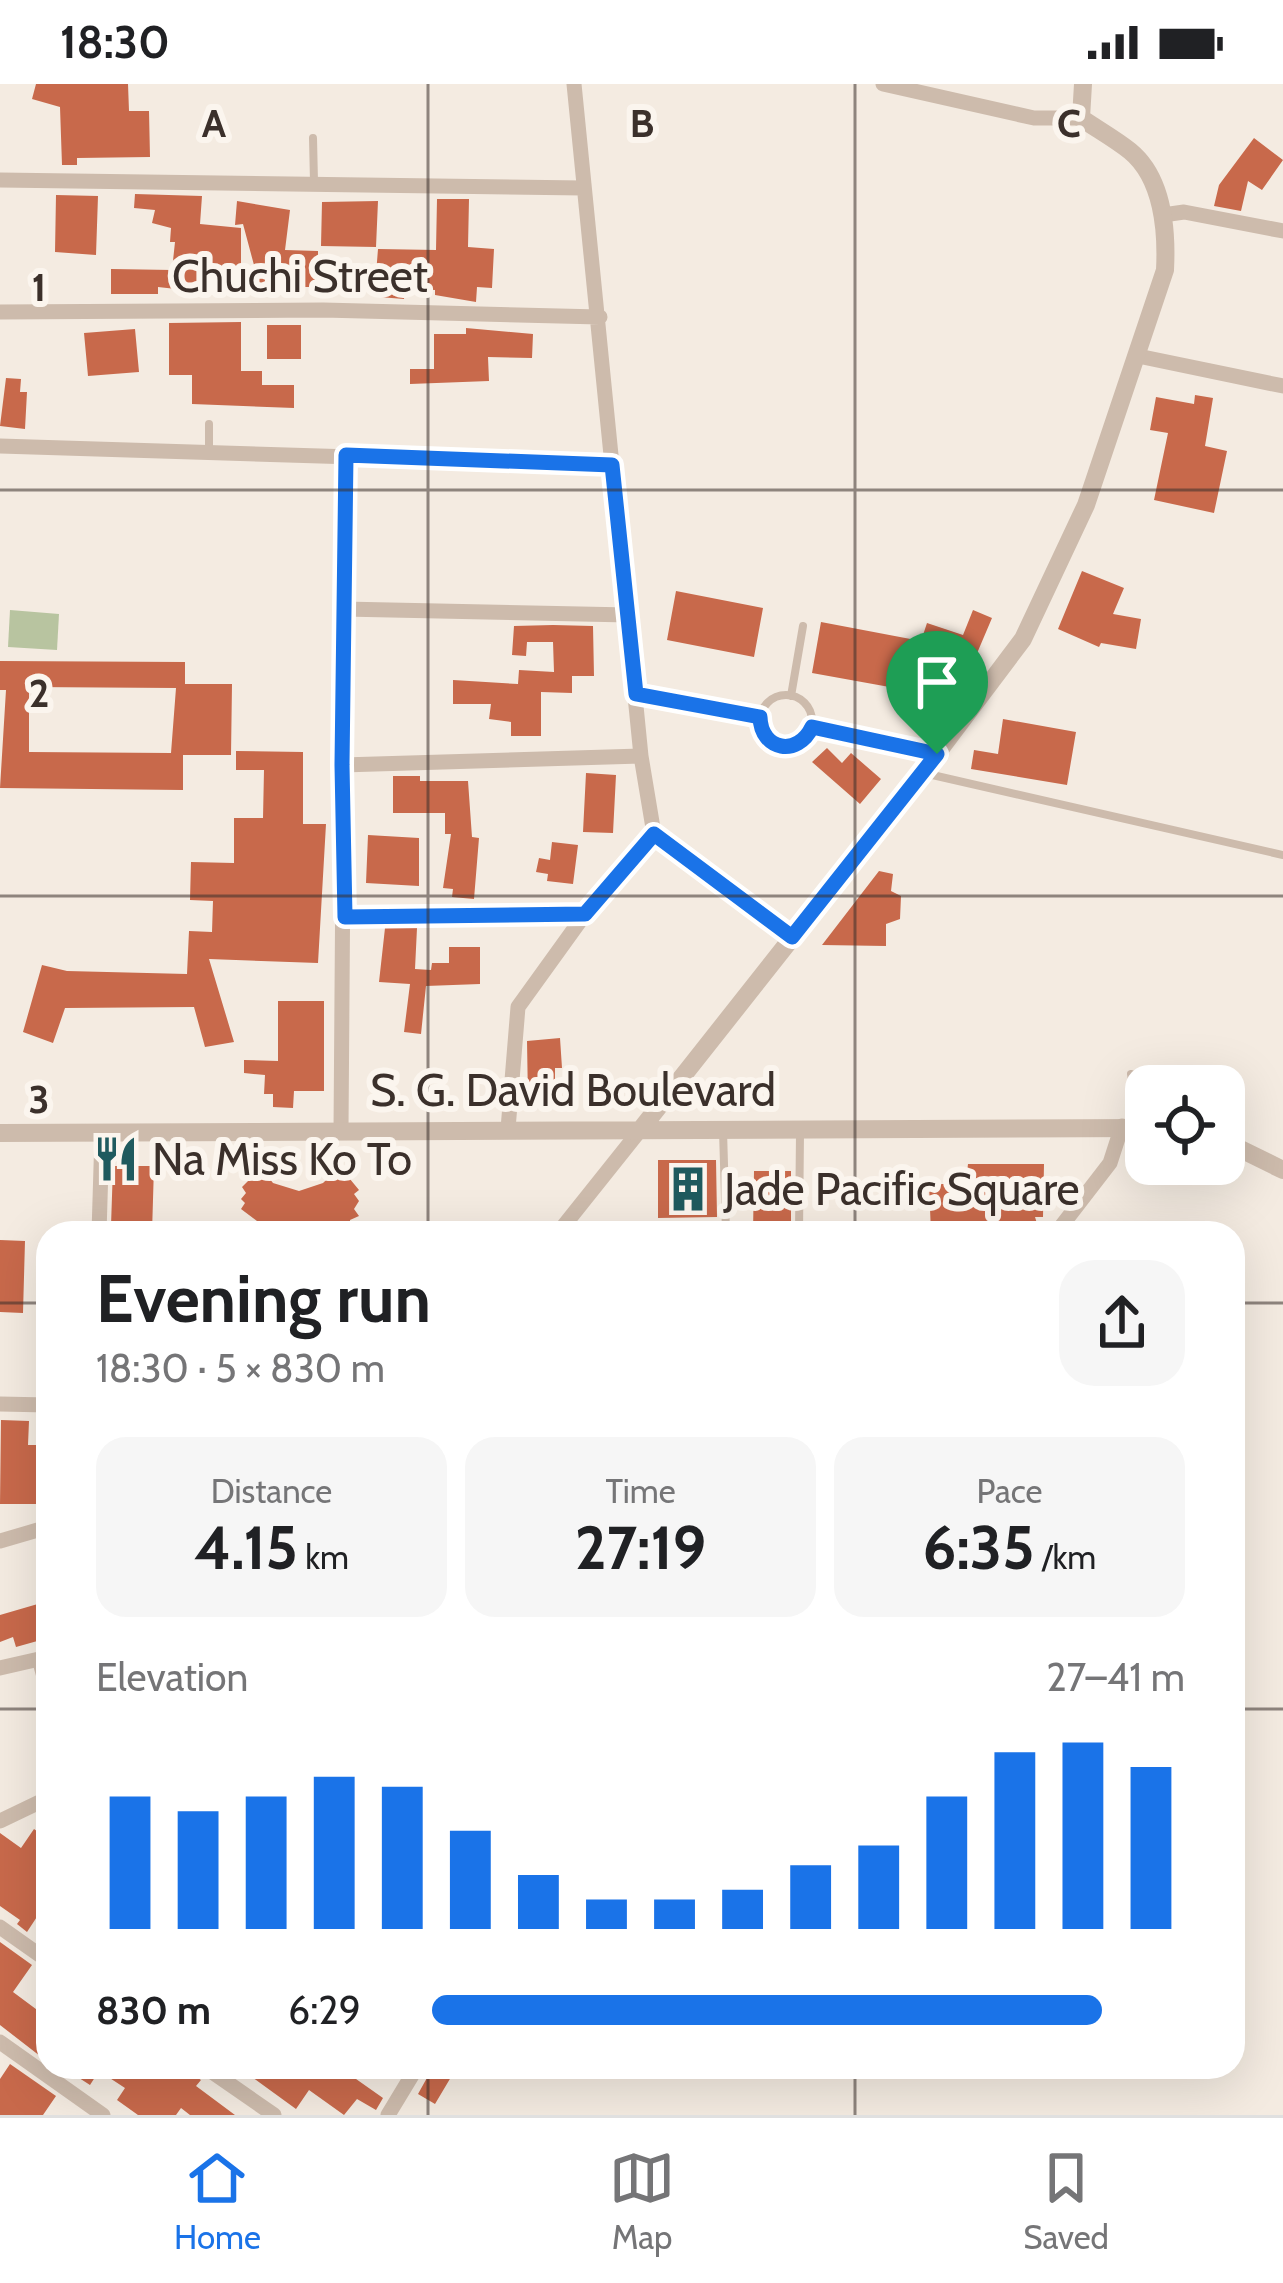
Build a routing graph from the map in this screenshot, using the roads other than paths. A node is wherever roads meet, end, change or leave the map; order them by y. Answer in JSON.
{"nodes":[{"id":1,"x":574,"y":84,"type":"edge"},
{"id":2,"x":884,"y":84,"type":"edge"},
{"id":3,"x":1083,"y":84,"type":"edge"},
{"id":4,"x":950,"y":91,"type":"edge"},
{"id":5,"x":1081,"y":118,"type":"junction"},
{"id":6,"x":314,"y":139,"type":"dead end"},
{"id":7,"x":0,"y":180,"type":"edge"},
{"id":8,"x":314,"y":183,"type":"junction"},
{"id":9,"x":584,"y":188,"type":"junction"},
{"id":10,"x":1283,"y":210,"type":"edge"},
{"id":11,"x":1163,"y":214,"type":"junction"},
{"id":12,"x":1276,"y":230,"type":"edge"},
{"id":13,"x":0,"y":312,"type":"edge"},
{"id":14,"x":600,"y":316,"type":"junction"},
{"id":15,"x":1138,"y":356,"type":"junction"},
{"id":16,"x":1283,"y":386,"type":"edge"},
{"id":17,"x":209,"y":424,"type":"dead end"},
{"id":18,"x":0,"y":446,"type":"edge"},
{"id":19,"x":209,"y":451,"type":"junction"},
{"id":20,"x":346,"y":455,"type":"junction"},
{"id":21,"x":612,"y":465,"type":"junction"},
{"id":22,"x":343,"y":609,"type":"junction"},
{"id":23,"x":629,"y":615,"type":"junction"},
{"id":24,"x":803,"y":626,"type":"dead end"},
{"id":25,"x":636,"y":694,"type":"junction"},
{"id":26,"x":791,"y":695,"type":"junction"},
{"id":27,"x":760,"y":717,"type":"junction"},
{"id":28,"x":812,"y":727,"type":"junction"},
{"id":29,"x":937,"y":754,"type":"junction"},
{"id":30,"x":641,"y":755,"type":"junction"},
{"id":31,"x":342,"y":765,"type":"junction"},
{"id":32,"x":923,"y":772,"type":"junction"},
{"id":33,"x":654,"y":834,"type":"junction"},
{"id":34,"x":1283,"y":855,"type":"edge"},
{"id":35,"x":585,"y":914,"type":"junction"},
{"id":36,"x":345,"y":917,"type":"junction"},
{"id":37,"x":792,"y":937,"type":"junction"},
{"id":38,"x":723,"y":1128,"type":"junction"},
{"id":39,"x":800,"y":1128,"type":"junction"},
{"id":40,"x":1125,"y":1128,"type":"edge"},
{"id":41,"x":341,"y":1130,"type":"junction"},
{"id":42,"x":508,"y":1130,"type":"junction"},
{"id":43,"x":641,"y":1130,"type":"junction"},
{"id":44,"x":0,"y":1133,"type":"edge"},
{"id":45,"x":102,"y":1134,"type":"junction"},
{"id":46,"x":1125,"y":1142,"type":"edge"},
{"id":47,"x":1245,"y":1151,"type":"edge"},
{"id":48,"x":1283,"y":1170,"type":"edge"},
{"id":49,"x":99,"y":1221,"type":"edge"},
{"id":50,"x":568,"y":1221,"type":"edge"},
{"id":51,"x":726,"y":1221,"type":"edge"},
{"id":52,"x":799,"y":1221,"type":"edge"},
{"id":53,"x":1065,"y":1221,"type":"edge"},
{"id":54,"x":0,"y":1404,"type":"edge"},
{"id":55,"x":36,"y":1405,"type":"edge"},
{"id":56,"x":36,"y":1530,"type":"edge"},
{"id":57,"x":0,"y":1541,"type":"edge"},
{"id":58,"x":36,"y":1659,"type":"edge"},
{"id":59,"x":0,"y":1668,"type":"edge"},
{"id":60,"x":36,"y":1807,"type":"edge"},
{"id":61,"x":0,"y":1822,"type":"edge"},
{"id":62,"x":0,"y":1927,"type":"edge"},
{"id":63,"x":36,"y":1952,"type":"edge"},
{"id":64,"x":0,"y":2042,"type":"edge"},
{"id":65,"x":36,"y":2068,"type":"edge"},
{"id":66,"x":52,"y":2079,"type":"edge"},
{"id":67,"x":222,"y":2079,"type":"edge"},
{"id":68,"x":410,"y":2079,"type":"edge"},
{"id":69,"x":103,"y":2115,"type":"edge"},
{"id":70,"x":274,"y":2115,"type":"edge"},
{"id":71,"x":388,"y":2115,"type":"edge"}],
"edges":[{"from":1,"to":9,"type":"street"},
{"from":2,"to":4,"type":"street"},
{"from":3,"to":5,"type":"street"},
{"from":4,"to":5,"type":"street"},
{"from":5,"to":11,"type":"street"},
{"from":6,"to":8,"type":"lane"},
{"from":7,"to":8,"type":"street"},
{"from":8,"to":9,"type":"street"},
{"from":9,"to":14,"type":"street"},
{"from":10,"to":12,"type":"street"},
{"from":11,"to":12,"type":"street"},
{"from":11,"to":15,"type":"street"},
{"from":13,"to":14,"type":"street","name":"Chuchi Street"},
{"from":14,"to":21,"type":"street"},
{"from":15,"to":16,"type":"street"},
{"from":15,"to":29,"type":"street"},
{"from":17,"to":19,"type":"lane"},
{"from":18,"to":19,"type":"street"},
{"from":19,"to":20,"type":"street"},
{"from":20,"to":21,"type":"street"},
{"from":20,"to":22,"type":"street"},
{"from":21,"to":23,"type":"street"},
{"from":22,"to":23,"type":"street"},
{"from":22,"to":31,"type":"street"},
{"from":23,"to":25,"type":"street"},
{"from":24,"to":26,"type":"lane"},
{"from":25,"to":27,"type":"lane"},
{"from":25,"to":30,"type":"street"},
{"from":26,"to":27,"type":"lane"},
{"from":26,"to":28,"type":"lane"},
{"from":27,"to":28,"type":"lane"},
{"from":28,"to":29,"type":"lane"},
{"from":29,"to":32,"type":"street"},
{"from":30,"to":31,"type":"street"},
{"from":30,"to":33,"type":"street"},
{"from":31,"to":36,"type":"street"},
{"from":32,"to":34,"type":"lane"},
{"from":32,"to":37,"type":"street"},
{"from":33,"to":35,"type":"street"},
{"from":33,"to":37,"type":"street"},
{"from":35,"to":36,"type":"street"},
{"from":35,"to":42,"type":"street"},
{"from":36,"to":41,"type":"street"},
{"from":37,"to":43,"type":"street"},
{"from":38,"to":39,"type":"street","name":"S. G. David Boulevard"},
{"from":38,"to":43,"type":"street","name":"S. G. David Boulevard"},
{"from":38,"to":51,"type":"lane"},
{"from":39,"to":40,"type":"street","name":"S. G. David Boulevard"},
{"from":39,"to":52,"type":"lane"},
{"from":41,"to":42,"type":"street","name":"S. G. David Boulevard"},
{"from":41,"to":45,"type":"street","name":"S. G. David Boulevard"},
{"from":42,"to":43,"type":"street","name":"S. G. David Boulevard"},
{"from":43,"to":50,"type":"street"},
{"from":44,"to":45,"type":"street","name":"S. G. David Boulevard"},
{"from":45,"to":49,"type":"street"},
{"from":46,"to":53,"type":"street"},
{"from":47,"to":48,"type":"street"},
{"from":54,"to":55,"type":"street"},
{"from":56,"to":57,"type":"street"},
{"from":58,"to":59,"type":"street"},
{"from":60,"to":61,"type":"street"},
{"from":62,"to":63,"type":"street"},
{"from":64,"to":65,"type":"street"},
{"from":66,"to":69,"type":"street"},
{"from":67,"to":70,"type":"street"},
{"from":68,"to":71,"type":"street"}]}
